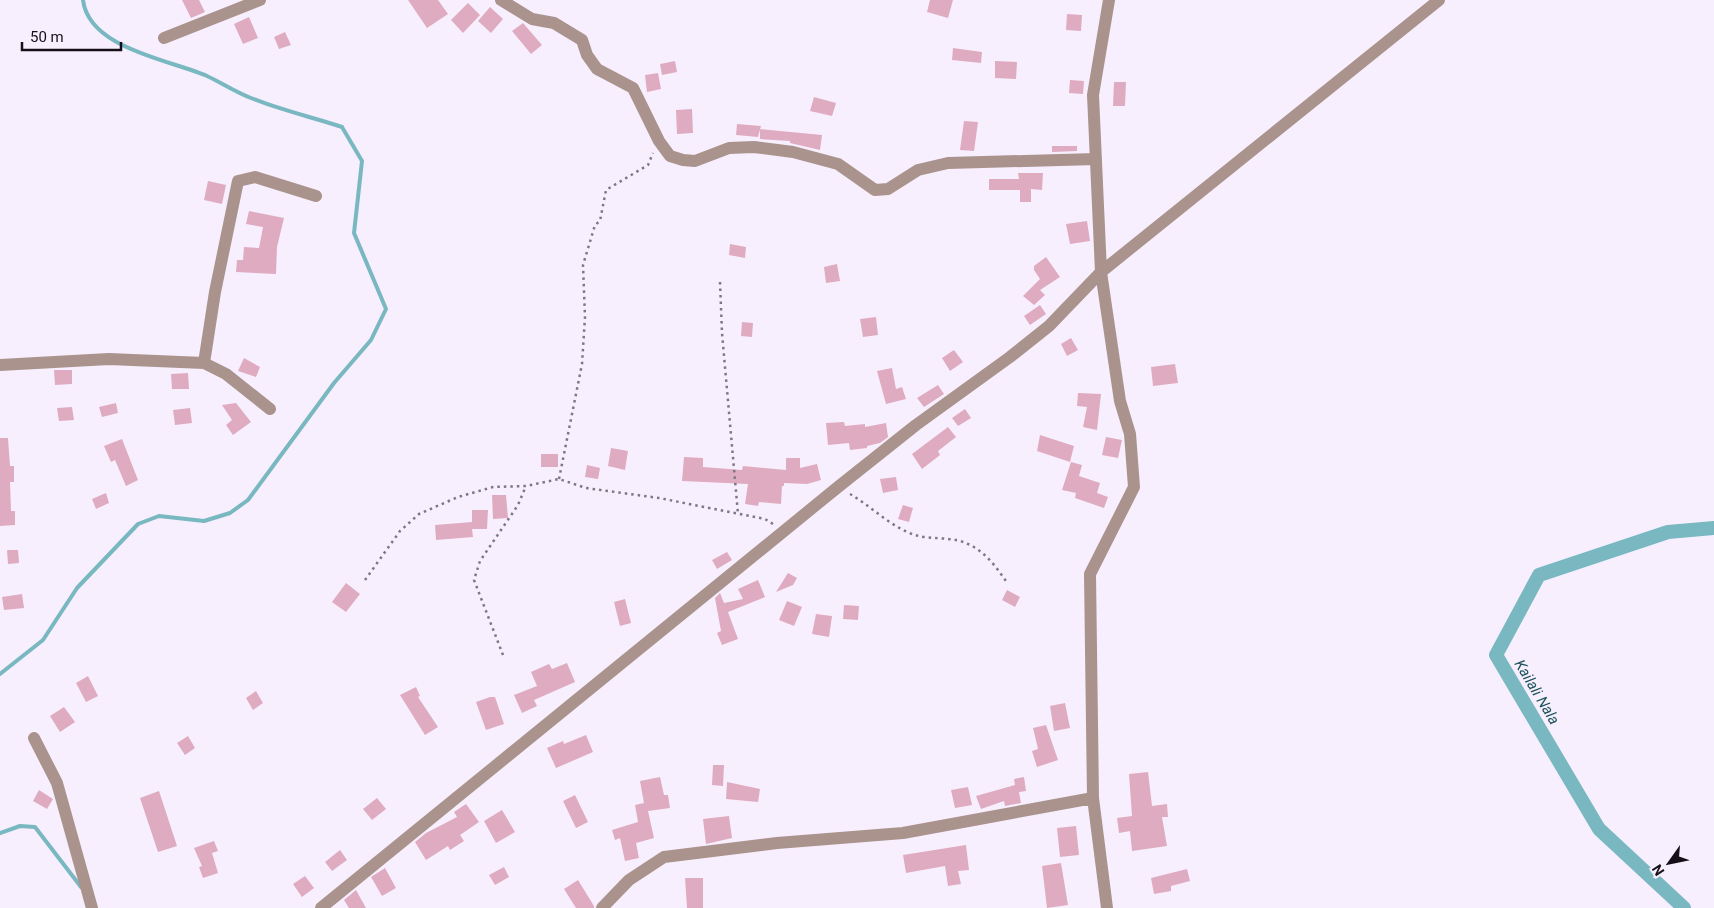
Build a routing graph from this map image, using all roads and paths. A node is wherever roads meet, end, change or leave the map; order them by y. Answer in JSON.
{"nodes":[{"id":1,"x":260,"y":0,"type":"edge"},
{"id":2,"x":501,"y":0,"type":"edge"},
{"id":3,"x":1110,"y":0,"type":"edge"},
{"id":4,"x":1438,"y":0,"type":"edge"},
{"id":5,"x":164,"y":38,"type":"dead end"},
{"id":6,"x":659,"y":141,"type":"junction"},
{"id":7,"x":1096,"y":159,"type":"junction"},
{"id":8,"x":316,"y":196,"type":"dead end"},
{"id":9,"x":1101,"y":272,"type":"junction"},
{"id":10,"x":720,"y":282,"type":"dead end"},
{"id":11,"x":204,"y":363,"type":"junction"},
{"id":12,"x":0,"y":364,"type":"edge"},
{"id":13,"x":270,"y":409,"type":"dead end"},
{"id":14,"x":559,"y":479,"type":"junction"},
{"id":15,"x":526,"y":486,"type":"junction"},
{"id":16,"x":838,"y":487,"type":"junction"},
{"id":17,"x":738,"y":514,"type":"junction"},
{"id":18,"x":783,"y":531,"type":"junction"},
{"id":19,"x":365,"y":580,"type":"dead end"},
{"id":20,"x":1008,"y":584,"type":"dead end"},
{"id":21,"x":503,"y":655,"type":"dead end"},
{"id":22,"x":34,"y":738,"type":"dead end"},
{"id":23,"x":1093,"y":798,"type":"junction"},
{"id":24,"x":92,"y":908,"type":"edge"},
{"id":25,"x":321,"y":908,"type":"edge"},
{"id":26,"x":602,"y":908,"type":"edge"},
{"id":27,"x":1106,"y":908,"type":"edge"}],
"edges":[{"from":1,"to":5,"type":"street"},
{"from":2,"to":6,"type":"street"},
{"from":3,"to":7,"type":"street"},
{"from":4,"to":9,"type":"street"},
{"from":6,"to":7,"type":"street"},
{"from":6,"to":14,"type":"path"},
{"from":7,"to":9,"type":"street"},
{"from":8,"to":11,"type":"street"},
{"from":9,"to":16,"type":"street"},
{"from":9,"to":23,"type":"street"},
{"from":10,"to":17,"type":"path"},
{"from":11,"to":12,"type":"street"},
{"from":11,"to":13,"type":"street"},
{"from":14,"to":15,"type":"path"},
{"from":14,"to":17,"type":"path"},
{"from":15,"to":19,"type":"path"},
{"from":15,"to":21,"type":"path"},
{"from":16,"to":18,"type":"street"},
{"from":16,"to":20,"type":"path"},
{"from":17,"to":18,"type":"path"},
{"from":18,"to":25,"type":"street"},
{"from":22,"to":24,"type":"street"},
{"from":23,"to":26,"type":"street"},
{"from":23,"to":27,"type":"street"}]}
